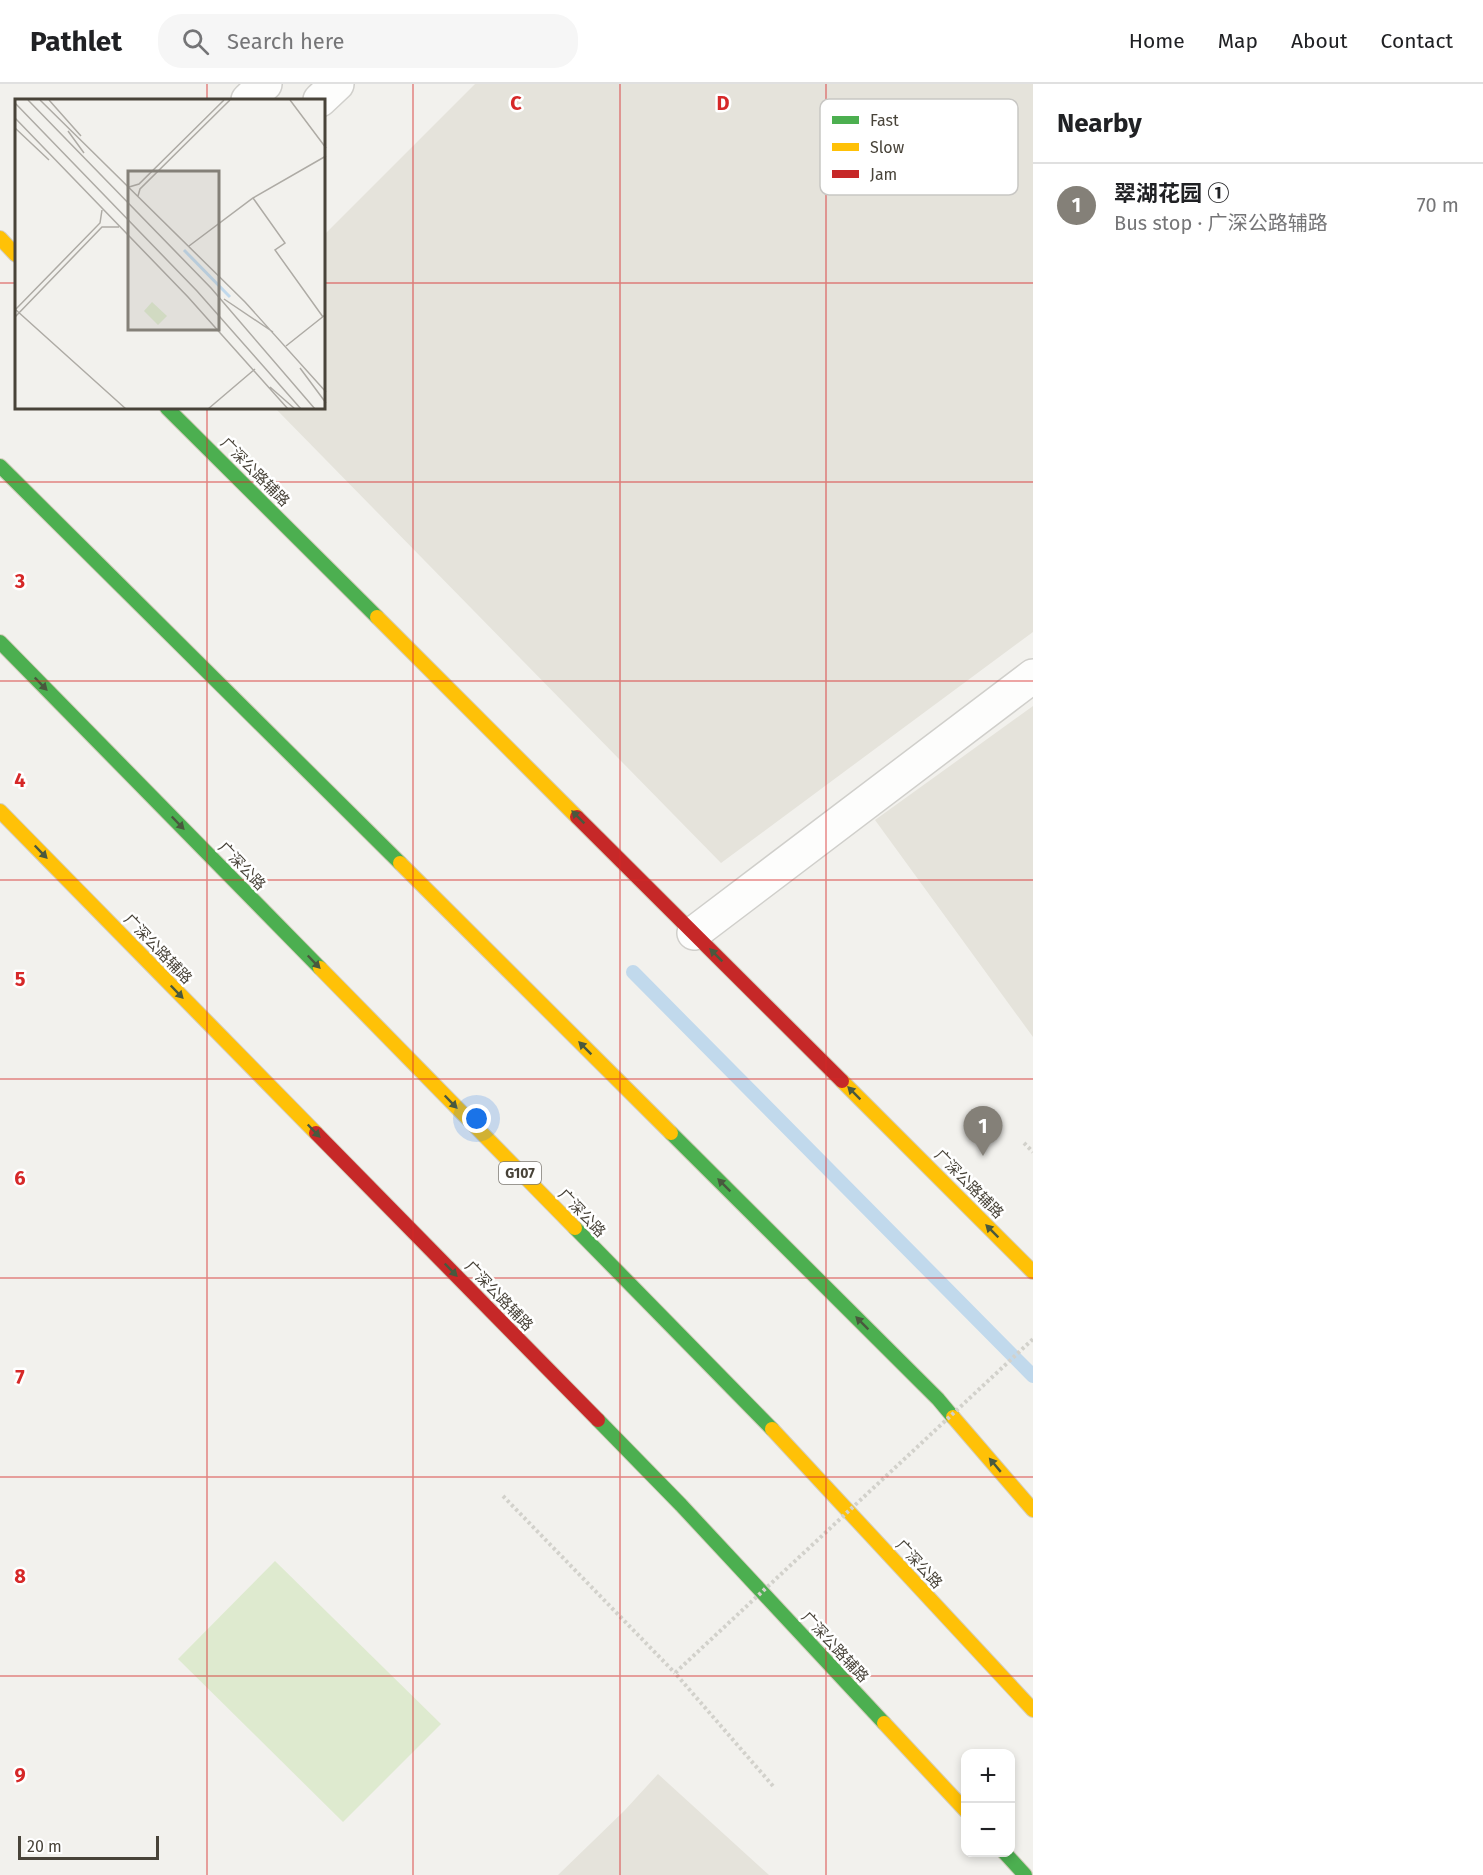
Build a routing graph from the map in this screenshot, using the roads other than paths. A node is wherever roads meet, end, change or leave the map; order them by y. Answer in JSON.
{"nodes":[{"id":1,"x":265,"y":84,"type":"edge"},
{"id":2,"x":337,"y":84,"type":"edge"},
{"id":3,"x":249,"y":99,"type":"edge"},
{"id":4,"x":321,"y":99,"type":"edge"},
{"id":5,"x":0,"y":238,"type":"edge"},
{"id":6,"x":15,"y":254,"type":"edge"},
{"id":7,"x":169,"y":410,"type":"edge"},
{"id":8,"x":0,"y":466,"type":"edge"},
{"id":9,"x":0,"y":642,"type":"edge"},
{"id":10,"x":1033,"y":675,"type":"edge"},
{"id":11,"x":0,"y":811,"type":"edge"},
{"id":12,"x":694,"y":933,"type":"junction"},
{"id":13,"x":1033,"y":1272,"type":"edge"},
{"id":14,"x":938,"y":1399,"type":"junction"},
{"id":15,"x":999,"y":1450,"type":"dead end"},
{"id":16,"x":1033,"y":1510,"type":"edge"},
{"id":17,"x":1033,"y":1710,"type":"edge"},
{"id":18,"x":961,"y":1806,"type":"edge"},
{"id":19,"x":1009,"y":1857,"type":"edge"},
{"id":20,"x":1025,"y":1875,"type":"edge"}],
"edges":[{"from":1,"to":3,"type":"street"},
{"from":2,"to":4,"type":"street"},
{"from":5,"to":6,"type":"main road"},
{"from":12,"to":7,"type":"main road","name":"广深公路辅路","one_way":true},
{"from":14,"to":8,"type":"main road","one_way":true},
{"from":9,"to":17,"type":"main road","name":"广深公路","number":"G107","one_way":true},
{"from":10,"to":12,"type":"street"},
{"from":11,"to":18,"type":"main road","name":"广深公路辅路","one_way":true},
{"from":13,"to":12,"type":"main road","name":"广深公路辅路","one_way":true},
{"from":14,"to":15,"type":"main road"},
{"from":16,"to":14,"type":"main road","one_way":true},
{"from":19,"to":20,"type":"main road"}]}
